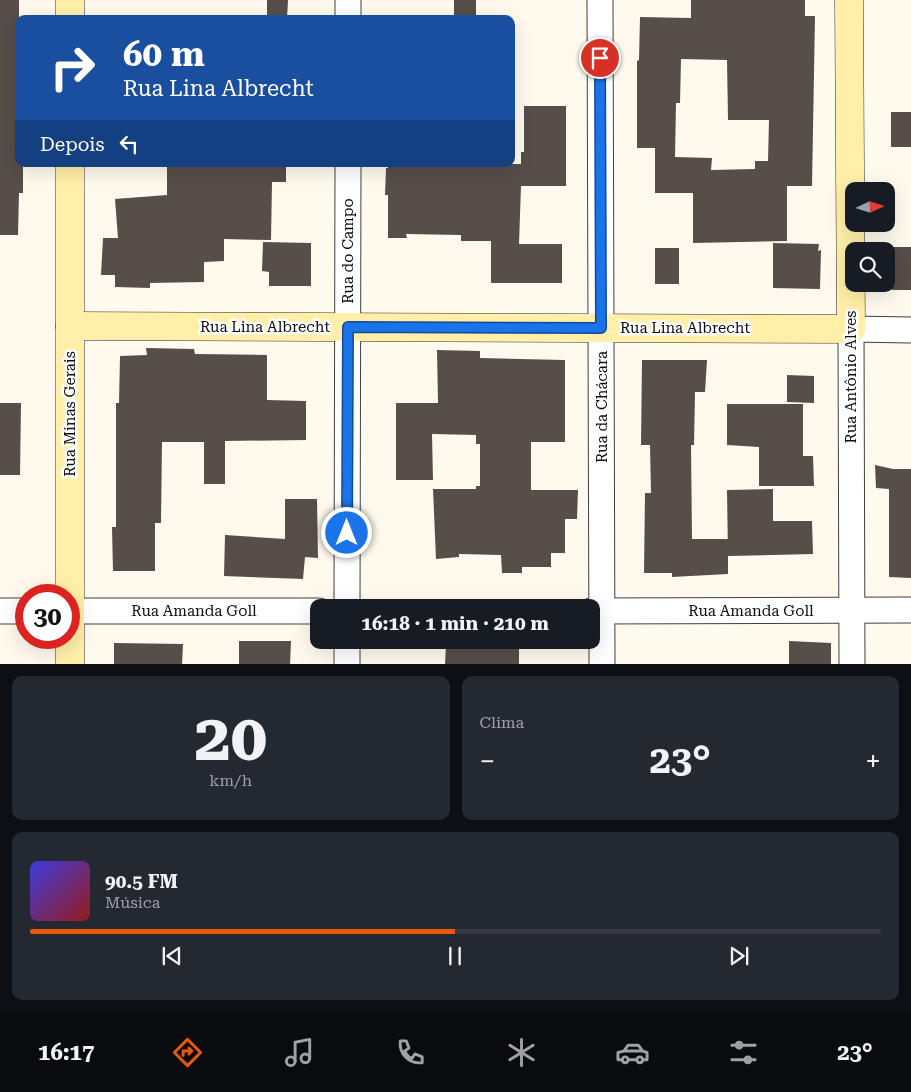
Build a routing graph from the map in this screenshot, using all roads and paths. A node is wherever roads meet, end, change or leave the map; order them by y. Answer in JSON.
{"nodes":[{"id":1,"x":70,"y":0,"type":"edge"},
{"id":2,"x":348,"y":0,"type":"edge"},
{"id":3,"x":600,"y":0,"type":"edge"},
{"id":4,"x":849,"y":0,"type":"edge"},
{"id":5,"x":70,"y":15,"type":"edge"},
{"id":6,"x":348,"y":15,"type":"edge"},
{"id":7,"x":70,"y":167,"type":"edge"},
{"id":8,"x":348,"y":167,"type":"edge"},
{"id":9,"x":70,"y":326,"type":"junction"},
{"id":10,"x":348,"y":327,"type":"junction"},
{"id":11,"x":601,"y":328,"type":"junction"},
{"id":12,"x":851,"y":329,"type":"junction"},
{"id":13,"x":911,"y":330,"type":"edge"},
{"id":14,"x":69,"y":584,"type":"edge"},
{"id":15,"x":347,"y":599,"type":"edge"},
{"id":16,"x":597,"y":599,"type":"edge"},
{"id":17,"x":852,"y":610,"type":"junction"},
{"id":18,"x":911,"y":610,"type":"edge"},
{"id":19,"x":0,"y":611,"type":"edge"},
{"id":20,"x":15,"y":611,"type":"edge"},
{"id":21,"x":80,"y":611,"type":"edge"},
{"id":22,"x":310,"y":611,"type":"edge"},
{"id":23,"x":600,"y":611,"type":"edge"},
{"id":24,"x":600,"y":643,"type":"edge"},
{"id":25,"x":70,"y":649,"type":"edge"},
{"id":26,"x":347,"y":649,"type":"edge"},
{"id":27,"x":70,"y":664,"type":"edge"},
{"id":28,"x":347,"y":664,"type":"edge"},
{"id":29,"x":602,"y":664,"type":"edge"},
{"id":30,"x":852,"y":664,"type":"edge"}],
"edges":[{"from":1,"to":5,"type":"street"},
{"from":2,"to":6,"type":"street"},
{"from":3,"to":11,"type":"street","name":"Rua da Chácara"},
{"from":4,"to":12,"type":"street","name":"Rua Antônio Alves"},
{"from":7,"to":9,"type":"street","name":"Rua Minas Gerais"},
{"from":8,"to":10,"type":"street","name":"Rua do Campo"},
{"from":9,"to":10,"type":"street","name":"Rua Lina Albrecht"},
{"from":9,"to":14,"type":"street","name":"Rua Minas Gerais"},
{"from":10,"to":11,"type":"street","name":"Rua Lina Albrecht"},
{"from":10,"to":15,"type":"street","name":"Rua do Campo"},
{"from":11,"to":12,"type":"street","name":"Rua Lina Albrecht"},
{"from":11,"to":16,"type":"street","name":"Rua da Chácara"},
{"from":12,"to":13,"type":"street","name":"Rua Lina Albrecht"},
{"from":12,"to":17,"type":"street","name":"Rua Antônio Alves"},
{"from":17,"to":18,"type":"street","name":"Rua Amanda Goll"},
{"from":17,"to":23,"type":"street","name":"Rua Amanda Goll"},
{"from":17,"to":30,"type":"street","name":"Rua Antônio Alves"},
{"from":19,"to":20,"type":"street"},
{"from":21,"to":22,"type":"street","name":"Rua Amanda Goll"},
{"from":24,"to":29,"type":"street","name":"Rua da Chácara"},
{"from":25,"to":27,"type":"street","name":"Rua Minas Gerais"},
{"from":26,"to":28,"type":"street"}]}
